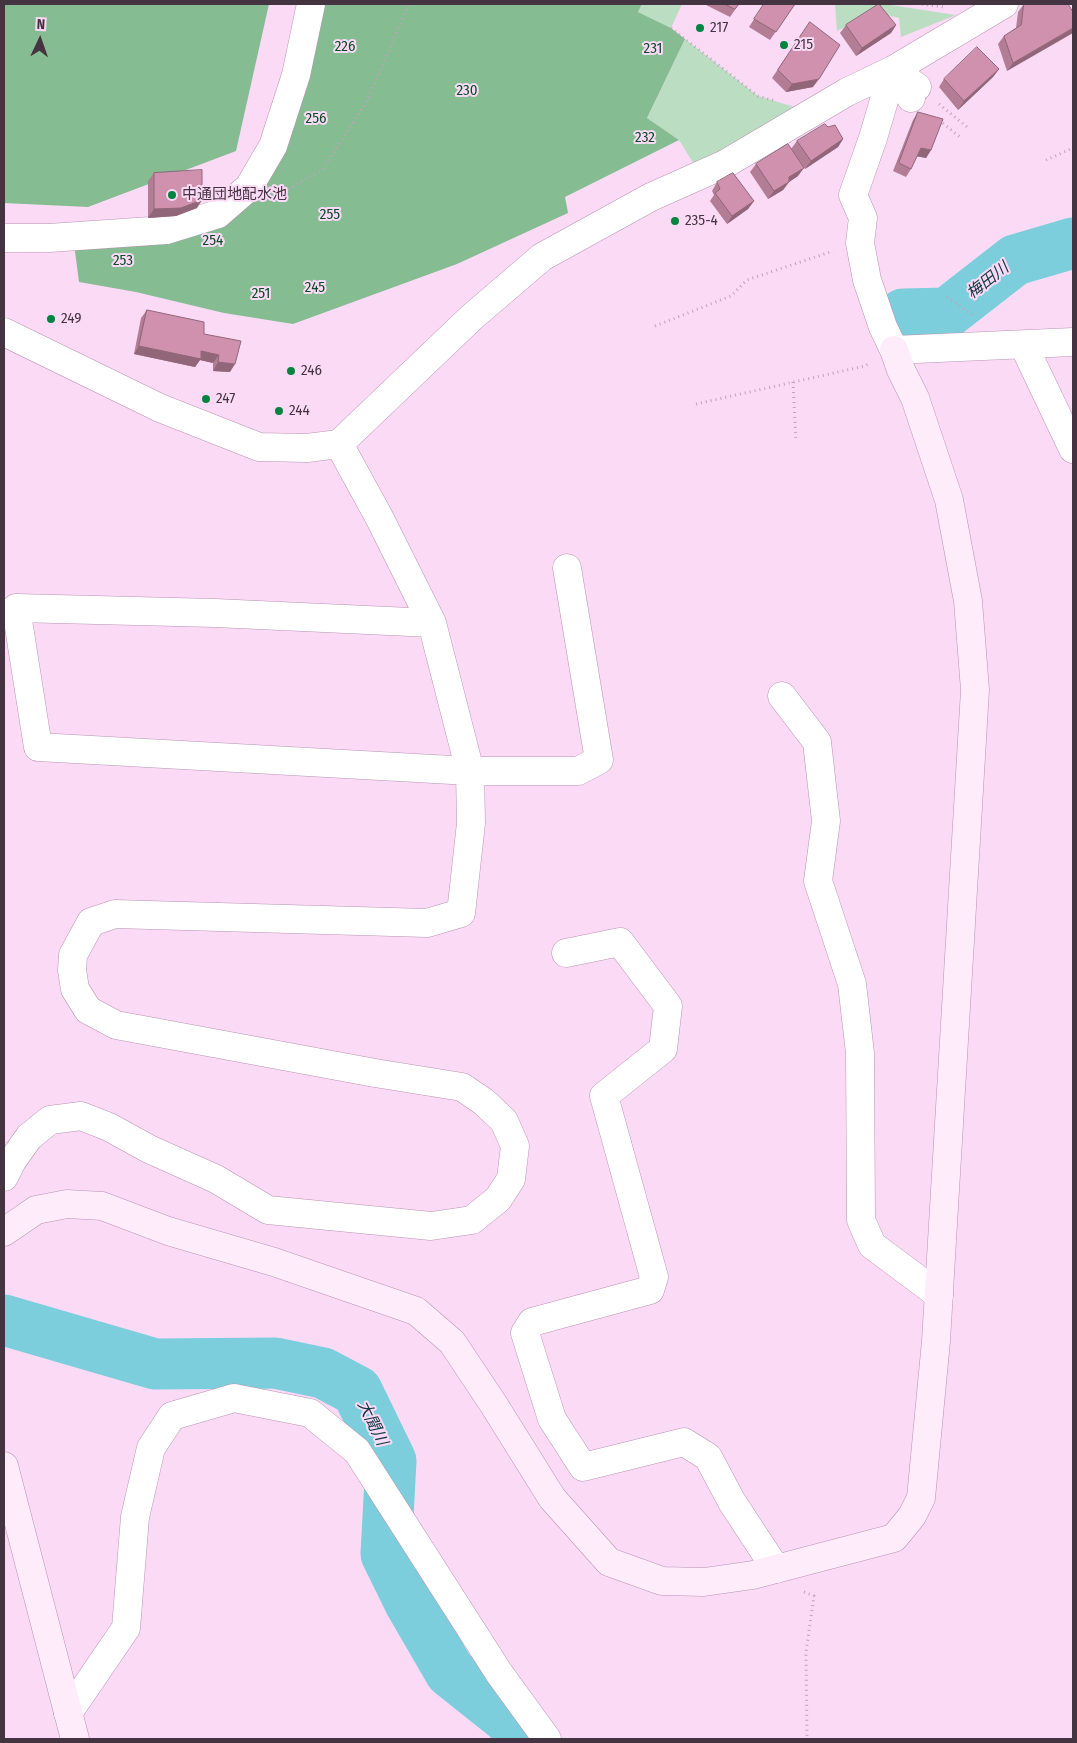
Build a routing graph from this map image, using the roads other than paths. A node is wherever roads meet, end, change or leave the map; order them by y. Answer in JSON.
{"nodes":[{"id":1,"x":312,"y":4,"type":"edge"},
{"id":2,"x":1004,"y":4,"type":"edge"},
{"id":3,"x":893,"y":70,"type":"junction"},
{"id":4,"x":914,"y":92,"type":"road end"},
{"id":5,"x":4,"y":238,"type":"edge"},
{"id":6,"x":4,"y":332,"type":"edge"},
{"id":7,"x":1073,"y":342,"type":"edge"},
{"id":8,"x":1024,"y":346,"type":"junction"},
{"id":9,"x":894,"y":350,"type":"junction"},
{"id":10,"x":339,"y":444,"type":"junction"},
{"id":11,"x":1073,"y":448,"type":"edge"},
{"id":12,"x":567,"y":568,"type":"dead end"},
{"id":13,"x":432,"y":623,"type":"junction"},
{"id":14,"x":782,"y":696,"type":"dead end"},
{"id":15,"x":470,"y":771,"type":"junction"},
{"id":16,"x":566,"y":953,"type":"dead end"},
{"id":17,"x":4,"y":1176,"type":"edge"},
{"id":18,"x":4,"y":1232,"type":"edge"},
{"id":19,"x":939,"y":1295,"type":"junction"},
{"id":20,"x":4,"y":1466,"type":"edge"},
{"id":21,"x":776,"y":1569,"type":"junction"},
{"id":22,"x":68,"y":1713,"type":"junction"},
{"id":23,"x":75,"y":1739,"type":"edge"},
{"id":24,"x":547,"y":1739,"type":"edge"}],
"edges":[{"from":1,"to":5,"type":"street"},
{"from":2,"to":3,"type":"street"},
{"from":3,"to":4,"type":"street"},
{"from":3,"to":9,"type":"street"},
{"from":3,"to":10,"type":"street"},
{"from":6,"to":10,"type":"street"},
{"from":7,"to":8,"type":"street"},
{"from":8,"to":9,"type":"street"},
{"from":8,"to":11,"type":"street"},
{"from":9,"to":19,"type":"street"},
{"from":10,"to":13,"type":"street"},
{"from":12,"to":15,"type":"street"},
{"from":13,"to":15,"type":"street"},
{"from":13,"to":15,"type":"street"},
{"from":14,"to":19,"type":"street"},
{"from":15,"to":17,"type":"street"},
{"from":16,"to":21,"type":"street"},
{"from":18,"to":21,"type":"street"},
{"from":19,"to":21,"type":"street"},
{"from":20,"to":22,"type":"street"},
{"from":22,"to":23,"type":"street"},
{"from":22,"to":24,"type":"street"}]}
